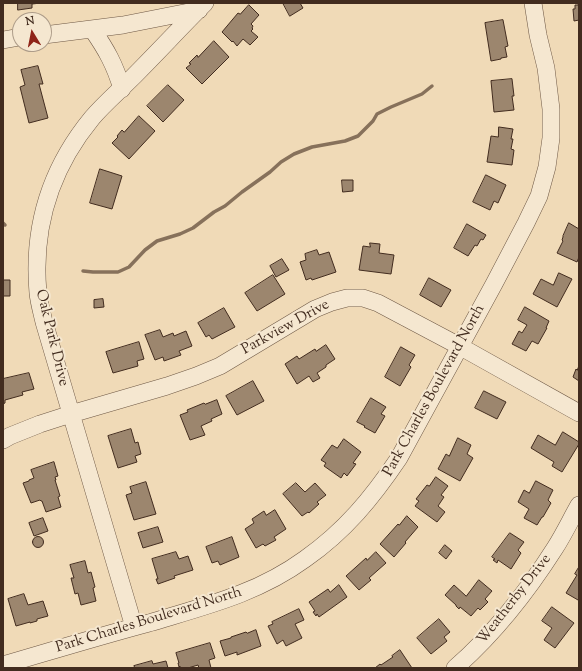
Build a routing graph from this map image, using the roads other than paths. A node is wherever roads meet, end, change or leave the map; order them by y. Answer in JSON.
{"nodes":[{"id":1,"x":533,"y":3,"type":"edge"},
{"id":2,"x":202,"y":6,"type":"edge"},
{"id":3,"x":92,"y":29,"type":"junction"},
{"id":4,"x":52,"y":34,"type":"edge"},
{"id":5,"x":122,"y":89,"type":"junction"},
{"id":6,"x":461,"y":347,"type":"junction"},
{"id":7,"x":579,"y":413,"type":"edge"},
{"id":8,"x":71,"y":414,"type":"junction"},
{"id":9,"x":3,"y":440,"type":"edge"},
{"id":10,"x":579,"y":505,"type":"edge"},
{"id":11,"x":134,"y":627,"type":"junction"},
{"id":12,"x":3,"y":665,"type":"edge"},
{"id":13,"x":455,"y":668,"type":"edge"}],
"edges":[{"from":1,"to":6,"type":"street","name":"Park Charles Boulevard North"},
{"from":2,"to":3,"type":"street"},
{"from":2,"to":5,"type":"street","name":"Oak Park Drive"},
{"from":3,"to":4,"type":"street"},
{"from":3,"to":5,"type":"street"},
{"from":5,"to":8,"type":"street","name":"Oak Park Drive"},
{"from":6,"to":7,"type":"street","name":"Parkview Drive"},
{"from":6,"to":8,"type":"street","name":"Parkview Drive"},
{"from":6,"to":11,"type":"street","name":"Park Charles Boulevard North"},
{"from":8,"to":9,"type":"street","name":"Parkview Drive"},
{"from":8,"to":11,"type":"street","name":"Oak Park Drive"},
{"from":10,"to":13,"type":"street","name":"Weatherby Drive"},
{"from":11,"to":12,"type":"street","name":"Park Charles Boulevard North"}]}
